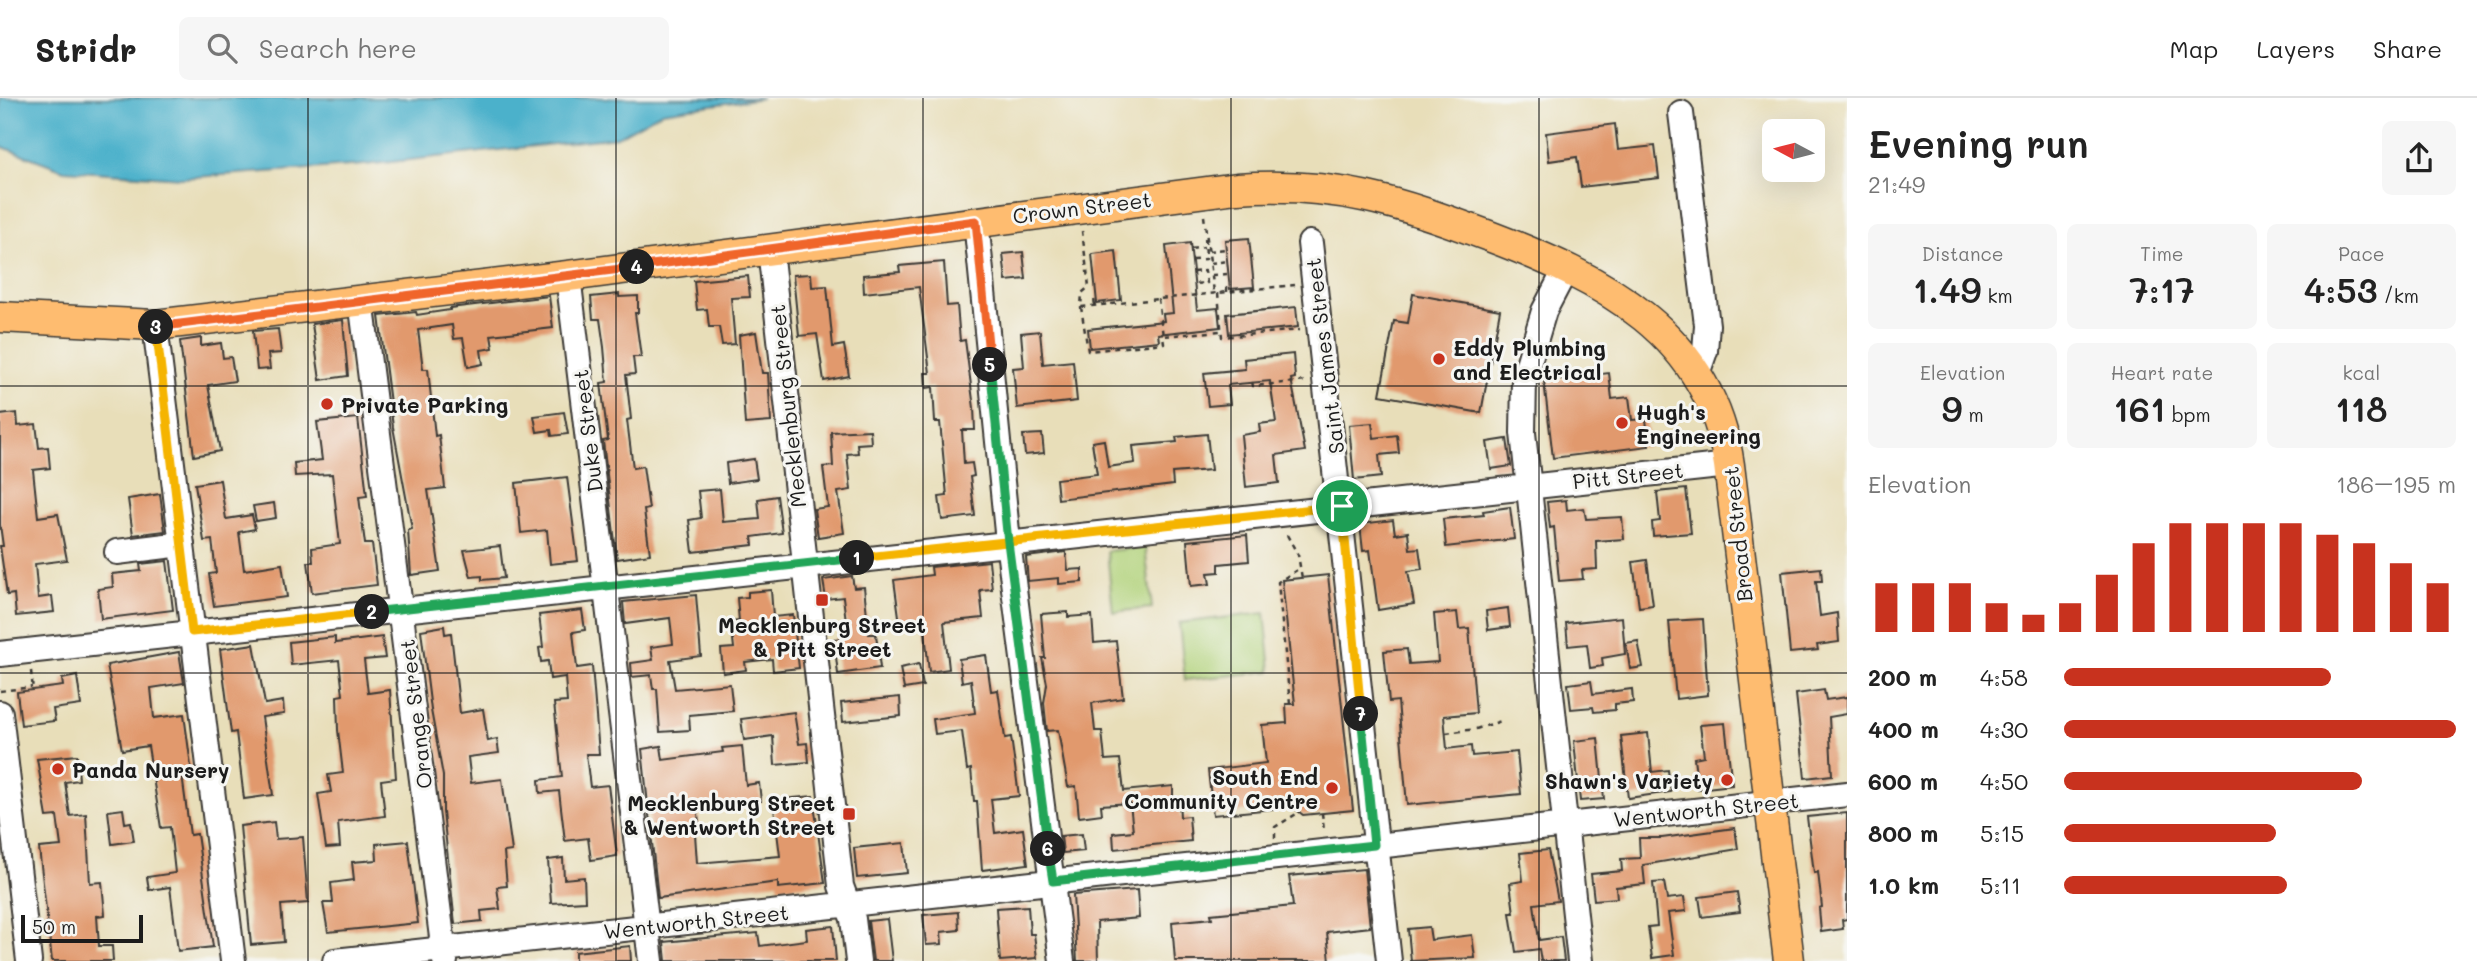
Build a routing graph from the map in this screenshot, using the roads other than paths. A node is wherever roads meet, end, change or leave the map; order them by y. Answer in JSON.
{"nodes":[{"id":1,"x":1681,"y":113,"type":"dead end"},
{"id":2,"x":976,"y":221,"type":"junction"},
{"id":3,"x":1310,"y":243,"type":"dead end"},
{"id":4,"x":770,"y":249,"type":"junction"},
{"id":5,"x":1567,"y":267,"type":"junction"},
{"id":6,"x":568,"y":276,"type":"junction"},
{"id":7,"x":361,"y":300,"type":"junction"},
{"id":8,"x":0,"y":317,"type":"edge"},
{"id":9,"x":155,"y":325,"type":"junction"},
{"id":10,"x":1697,"y":374,"type":"junction"},
{"id":11,"x":1729,"y":465,"type":"junction"},
{"id":12,"x":1526,"y":486,"type":"junction"},
{"id":13,"x":1342,"y":506,"type":"junction"},
{"id":14,"x":1008,"y":542,"type":"junction"},
{"id":15,"x":182,"y":544,"type":"junction"},
{"id":16,"x":117,"y":552,"type":"dead end"},
{"id":17,"x":805,"y":564,"type":"junction"},
{"id":18,"x":605,"y":586,"type":"junction"},
{"id":19,"x":402,"y":609,"type":"junction"},
{"id":20,"x":192,"y":632,"type":"junction"},
{"id":21,"x":0,"y":654,"type":"edge"},
{"id":22,"x":0,"y":713,"type":"edge"},
{"id":23,"x":1847,"y":794,"type":"edge"},
{"id":24,"x":1769,"y":801,"type":"junction"},
{"id":25,"x":1565,"y":824,"type":"junction"},
{"id":26,"x":1374,"y":845,"type":"junction"},
{"id":27,"x":1053,"y":881,"type":"junction"},
{"id":28,"x":848,"y":904,"type":"junction"},
{"id":29,"x":646,"y":926,"type":"junction"},
{"id":30,"x":444,"y":955,"type":"edge"},
{"id":31,"x":29,"y":961,"type":"edge"},
{"id":32,"x":233,"y":961,"type":"edge"},
{"id":33,"x":335,"y":961,"type":"edge"},
{"id":34,"x":651,"y":961,"type":"edge"},
{"id":35,"x":858,"y":961,"type":"edge"},
{"id":36,"x":1062,"y":961,"type":"edge"},
{"id":37,"x":1389,"y":961,"type":"edge"},
{"id":38,"x":1580,"y":961,"type":"edge"},
{"id":39,"x":1789,"y":961,"type":"edge"}],
"edges":[{"from":1,"to":10,"type":"street"},
{"from":2,"to":4,"type":"main road","name":"Crown Street"},
{"from":2,"to":5,"type":"main road","name":"Crown Street"},
{"from":2,"to":14,"type":"street"},
{"from":3,"to":13,"type":"street","name":"Saint James Street"},
{"from":4,"to":6,"type":"main road","name":"Crown Street"},
{"from":4,"to":17,"type":"street","name":"Mecklenburg Street"},
{"from":5,"to":10,"type":"main road","name":"Crown Street"},
{"from":5,"to":12,"type":"street"},
{"from":6,"to":7,"type":"main road","name":"Crown Street"},
{"from":6,"to":18,"type":"street","name":"Duke Street"},
{"from":7,"to":9,"type":"main road","name":"Crown Street"},
{"from":7,"to":19,"type":"street","name":"Orange Street"},
{"from":8,"to":9,"type":"main road","name":"Crown Street"},
{"from":9,"to":15,"type":"street"},
{"from":10,"to":11,"type":"main road","name":"Broad Street"},
{"from":11,"to":12,"type":"street","name":"Pitt Street"},
{"from":11,"to":24,"type":"main road","name":"Broad Street"},
{"from":12,"to":13,"type":"street","name":"Pitt Street"},
{"from":12,"to":25,"type":"street"},
{"from":13,"to":14,"type":"street","name":"Pitt Street"},
{"from":13,"to":26,"type":"street","name":"Saint James Street"},
{"from":14,"to":17,"type":"street","name":"Pitt Street"},
{"from":14,"to":27,"type":"street"},
{"from":15,"to":16,"type":"street"},
{"from":15,"to":20,"type":"street"},
{"from":17,"to":18,"type":"street","name":"Pitt Street"},
{"from":17,"to":28,"type":"street","name":"Mecklenburg Street"},
{"from":18,"to":19,"type":"street","name":"Pitt Street"},
{"from":18,"to":29,"type":"street","name":"Duke Street"},
{"from":19,"to":20,"type":"street","name":"Pitt Street"},
{"from":19,"to":30,"type":"street","name":"Orange Street"},
{"from":20,"to":21,"type":"street","name":"Pitt Street"},
{"from":20,"to":32,"type":"street"},
{"from":22,"to":31,"type":"street"},
{"from":23,"to":24,"type":"street","name":"Wentworth Street"},
{"from":24,"to":25,"type":"street","name":"Wentworth Street"},
{"from":24,"to":39,"type":"main road","name":"Broad Street"},
{"from":25,"to":26,"type":"street","name":"Wentworth Street"},
{"from":25,"to":38,"type":"street"},
{"from":26,"to":27,"type":"street","name":"Wentworth Street"},
{"from":26,"to":37,"type":"street","name":"Saint James Street"},
{"from":27,"to":28,"type":"street","name":"Wentworth Street"},
{"from":27,"to":36,"type":"street"},
{"from":28,"to":29,"type":"street","name":"Wentworth Street"},
{"from":28,"to":35,"type":"street"},
{"from":29,"to":30,"type":"street","name":"Wentworth Street"},
{"from":29,"to":34,"type":"street","name":"Duke Street"},
{"from":30,"to":33,"type":"street","name":"Wentworth Street"}]}
